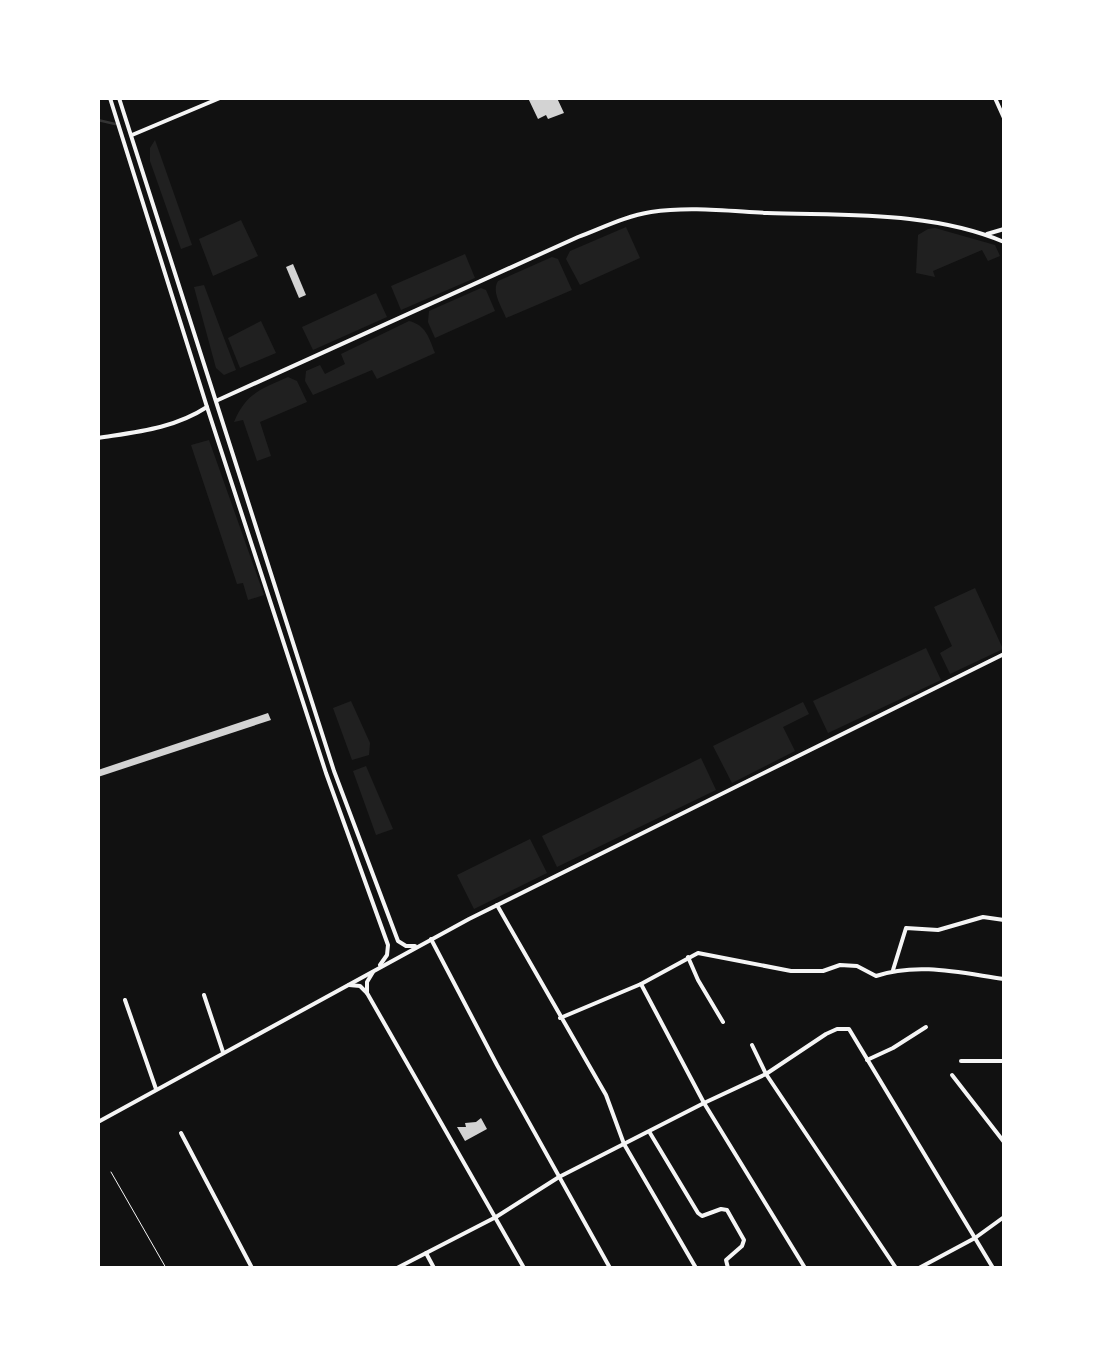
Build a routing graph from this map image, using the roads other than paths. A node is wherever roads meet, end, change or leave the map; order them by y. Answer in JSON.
{"nodes":[{"id":1,"x":110,"y":98,"type":"edge"},
{"id":2,"x":119,"y":98,"type":"edge"},
{"id":3,"x":220,"y":98,"type":"edge"},
{"id":4,"x":995,"y":98,"type":"edge"},
{"id":5,"x":1004,"y":118,"type":"edge"},
{"id":6,"x":131,"y":136,"type":"junction"},
{"id":7,"x":123,"y":138,"type":"junction"},
{"id":8,"x":1004,"y":230,"type":"edge"},
{"id":9,"x":987,"y":234,"type":"junction"},
{"id":10,"x":1004,"y":242,"type":"edge"},
{"id":11,"x":218,"y":400,"type":"junction"},
{"id":12,"x":206,"y":408,"type":"junction"},
{"id":13,"x":98,"y":438,"type":"edge"},
{"id":14,"x":1004,"y":654,"type":"edge"},
{"id":15,"x":334,"y":770,"type":"junction"},
{"id":16,"x":326,"y":773,"type":"junction"},
{"id":17,"x":497,"y":905,"type":"junction"},
{"id":18,"x":1004,"y":920,"type":"edge"},
{"id":19,"x":431,"y":938,"type":"junction"},
{"id":20,"x":398,"y":941,"type":"junction"},
{"id":21,"x":388,"y":945,"type":"junction"},
{"id":22,"x":420,"y":945,"type":"junction"},
{"id":23,"x":398,"y":953,"type":"junction"},
{"id":24,"x":405,"y":953,"type":"junction"},
{"id":25,"x":688,"y":958,"type":"junction"},
{"id":26,"x":393,"y":960,"type":"junction"},
{"id":27,"x":378,"y":968,"type":"junction"},
{"id":28,"x":894,"y":970,"type":"junction"},
{"id":29,"x":1004,"y":979,"type":"edge"},
{"id":30,"x":641,"y":984,"type":"junction"},
{"id":31,"x":345,"y":986,"type":"junction"},
{"id":32,"x":367,"y":993,"type":"junction"},
{"id":33,"x":204,"y":995,"type":"dead end"},
{"id":34,"x":125,"y":1000,"type":"dead end"},
{"id":35,"x":560,"y":1018,"type":"junction"},
{"id":36,"x":723,"y":1022,"type":"dead end"},
{"id":37,"x":926,"y":1028,"type":"dead end"},
{"id":38,"x":752,"y":1045,"type":"dead end"},
{"id":39,"x":222,"y":1052,"type":"junction"},
{"id":40,"x":867,"y":1060,"type":"junction"},
{"id":41,"x":1004,"y":1061,"type":"edge"},
{"id":42,"x":961,"y":1062,"type":"dead end"},
{"id":43,"x":766,"y":1074,"type":"junction"},
{"id":44,"x":952,"y":1075,"type":"dead end"},
{"id":45,"x":156,"y":1089,"type":"junction"},
{"id":46,"x":704,"y":1103,"type":"junction"},
{"id":47,"x":98,"y":1122,"type":"edge"},
{"id":48,"x":1004,"y":1124,"type":"edge"},
{"id":49,"x":996,"y":1129,"type":"junction"},
{"id":50,"x":181,"y":1132,"type":"dead end"},
{"id":51,"x":650,"y":1133,"type":"junction"},
{"id":52,"x":1004,"y":1142,"type":"edge"},
{"id":53,"x":624,"y":1144,"type":"junction"},
{"id":54,"x":111,"y":1172,"type":"dead end"},
{"id":55,"x":559,"y":1178,"type":"junction"},
{"id":56,"x":496,"y":1217,"type":"junction"},
{"id":57,"x":1004,"y":1217,"type":"edge"},
{"id":58,"x":975,"y":1238,"type":"junction"},
{"id":59,"x":426,"y":1253,"type":"junction"},
{"id":60,"x":166,"y":1268,"type":"edge"},
{"id":61,"x":252,"y":1268,"type":"edge"},
{"id":62,"x":396,"y":1268,"type":"edge"},
{"id":63,"x":434,"y":1268,"type":"edge"},
{"id":64,"x":524,"y":1268,"type":"edge"},
{"id":65,"x":610,"y":1268,"type":"edge"},
{"id":66,"x":696,"y":1268,"type":"edge"},
{"id":67,"x":728,"y":1268,"type":"edge"},
{"id":68,"x":805,"y":1268,"type":"edge"},
{"id":69,"x":896,"y":1268,"type":"edge"},
{"id":70,"x":918,"y":1268,"type":"edge"},
{"id":71,"x":994,"y":1268,"type":"edge"}],
"edges":[{"from":1,"to":7,"type":"street"},
{"from":2,"to":6,"type":"street"},
{"from":3,"to":6,"type":"street"},
{"from":4,"to":5,"type":"street"},
{"from":6,"to":7,"type":"street"},
{"from":6,"to":11,"type":"street"},
{"from":7,"to":12,"type":"street"},
{"from":8,"to":9,"type":"street"},
{"from":9,"to":10,"type":"street"},
{"from":9,"to":11,"type":"street"},
{"from":11,"to":12,"type":"street"},
{"from":11,"to":15,"type":"street"},
{"from":12,"to":13,"type":"street"},
{"from":12,"to":16,"type":"street"},
{"from":14,"to":17,"type":"street"},
{"from":15,"to":16,"type":"street"},
{"from":15,"to":20,"type":"street"},
{"from":16,"to":21,"type":"street"},
{"from":17,"to":19,"type":"street"},
{"from":17,"to":35,"type":"street"},
{"from":18,"to":28,"type":"street"},
{"from":19,"to":22,"type":"street"},
{"from":19,"to":55,"type":"street"},
{"from":20,"to":22,"type":"street"},
{"from":20,"to":23,"type":"street"},
{"from":21,"to":23,"type":"street"},
{"from":21,"to":27,"type":"street"},
{"from":22,"to":24,"type":"street"},
{"from":23,"to":24,"type":"street"},
{"from":23,"to":26,"type":"street"},
{"from":24,"to":26,"type":"street"},
{"from":25,"to":28,"type":"street"},
{"from":25,"to":30,"type":"street"},
{"from":25,"to":36,"type":"street"},
{"from":26,"to":27,"type":"street"},
{"from":27,"to":31,"type":"street"},
{"from":27,"to":32,"type":"street"},
{"from":28,"to":29,"type":"street"},
{"from":30,"to":35,"type":"street"},
{"from":30,"to":46,"type":"street"},
{"from":31,"to":32,"type":"street"},
{"from":31,"to":39,"type":"street"},
{"from":32,"to":56,"type":"street"},
{"from":33,"to":39,"type":"street"},
{"from":34,"to":45,"type":"street"},
{"from":35,"to":53,"type":"street"},
{"from":37,"to":40,"type":"street"},
{"from":38,"to":43,"type":"street"},
{"from":39,"to":45,"type":"street"},
{"from":40,"to":43,"type":"street"},
{"from":40,"to":58,"type":"street"},
{"from":41,"to":42,"type":"street"},
{"from":43,"to":46,"type":"street"},
{"from":43,"to":69,"type":"street"},
{"from":44,"to":49,"type":"street"},
{"from":45,"to":47,"type":"street"},
{"from":46,"to":51,"type":"street"},
{"from":46,"to":68,"type":"street"},
{"from":48,"to":49,"type":"street"},
{"from":49,"to":52,"type":"street"},
{"from":50,"to":61,"type":"street"},
{"from":51,"to":53,"type":"street"},
{"from":51,"to":67,"type":"street"},
{"from":53,"to":55,"type":"street"},
{"from":53,"to":66,"type":"street"},
{"from":54,"to":60,"type":"lane"},
{"from":55,"to":56,"type":"street"},
{"from":55,"to":65,"type":"street"},
{"from":56,"to":59,"type":"street"},
{"from":56,"to":64,"type":"street"},
{"from":57,"to":58,"type":"street"},
{"from":58,"to":70,"type":"street"},
{"from":58,"to":71,"type":"street"},
{"from":59,"to":62,"type":"street"},
{"from":59,"to":63,"type":"street"}]}
